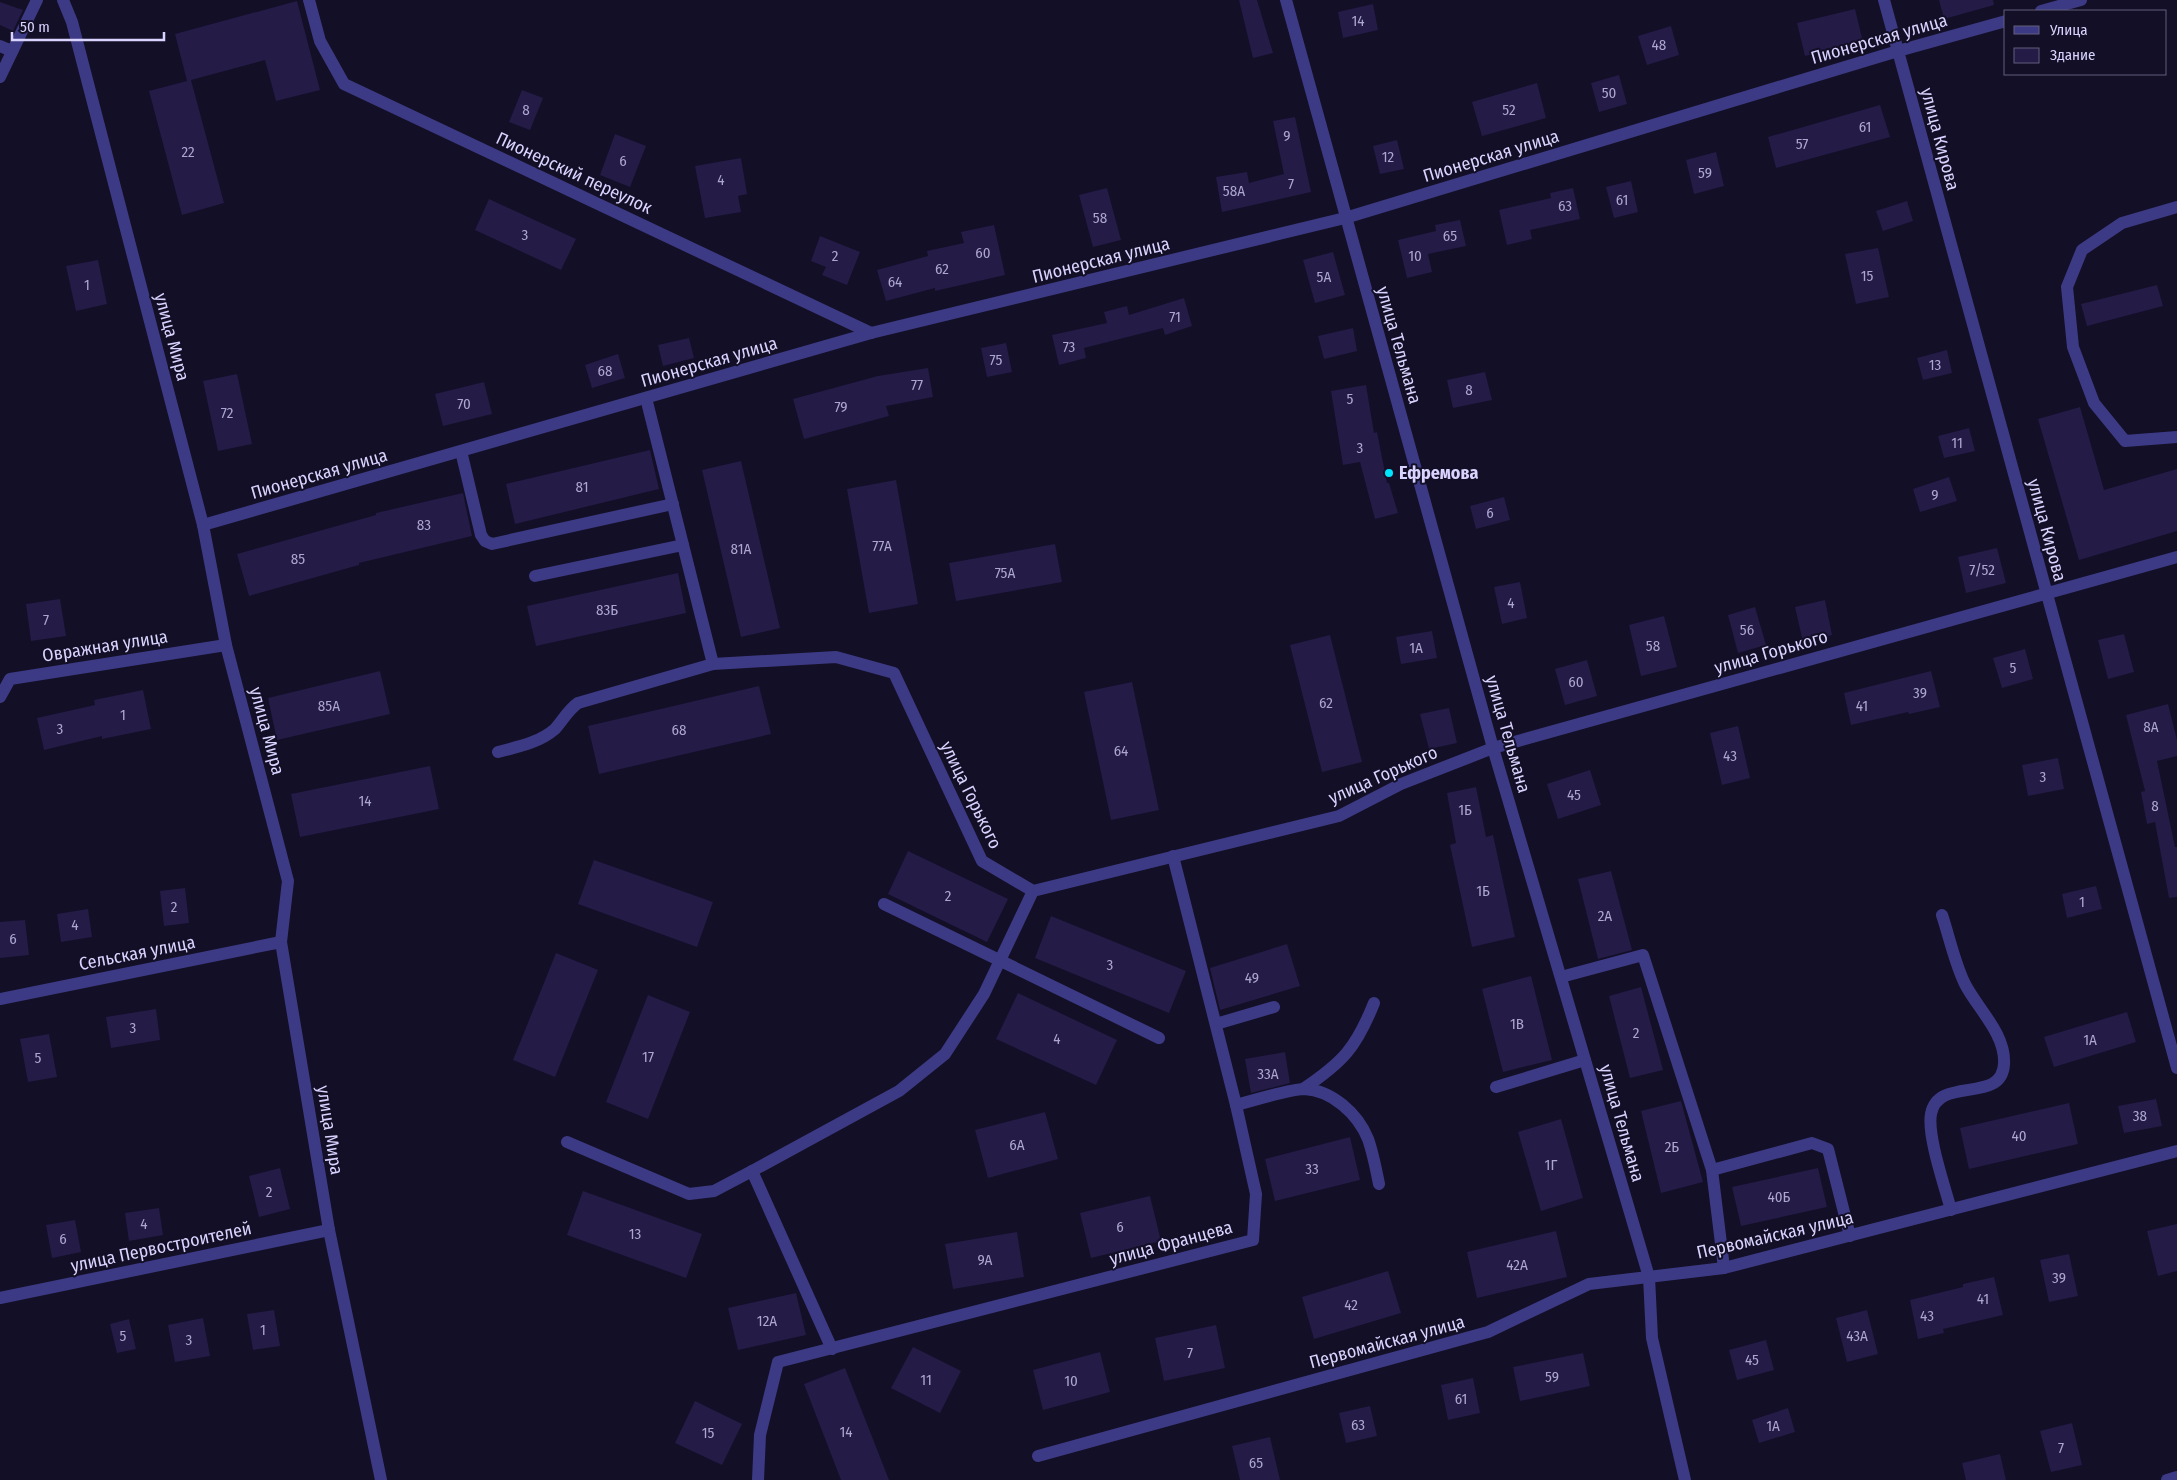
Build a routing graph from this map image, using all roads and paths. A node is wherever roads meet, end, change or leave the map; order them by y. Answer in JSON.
{"nodes":[{"id":1,"x":37,"y":0,"type":"edge"},
{"id":2,"x":63,"y":0,"type":"edge"},
{"id":3,"x":309,"y":0,"type":"edge"},
{"id":4,"x":1286,"y":0,"type":"edge"},
{"id":5,"x":1884,"y":0,"type":"edge"},
{"id":6,"x":2081,"y":0,"type":"edge"},
{"id":7,"x":2045,"y":10,"type":"edge"},
{"id":8,"x":2004,"y":22,"type":"edge"},
{"id":9,"x":0,"y":46,"type":"edge"},
{"id":10,"x":1898,"y":51,"type":"junction"},
{"id":11,"x":12,"y":52,"type":"junction"},
{"id":12,"x":0,"y":77,"type":"edge"},
{"id":13,"x":2177,"y":207,"type":"edge"},
{"id":14,"x":1345,"y":218,"type":"junction"},
{"id":15,"x":871,"y":333,"type":"junction"},
{"id":16,"x":646,"y":398,"type":"junction"},
{"id":17,"x":2177,"y":437,"type":"edge"},
{"id":18,"x":461,"y":451,"type":"junction"},
{"id":19,"x":672,"y":504,"type":"junction"},
{"id":20,"x":203,"y":525,"type":"junction"},
{"id":21,"x":683,"y":545,"type":"junction"},
{"id":22,"x":2177,"y":556,"type":"edge"},
{"id":23,"x":535,"y":576,"type":"dead end"},
{"id":24,"x":2046,"y":593,"type":"junction"},
{"id":25,"x":226,"y":645,"type":"junction"},
{"id":26,"x":713,"y":664,"type":"junction"},
{"id":27,"x":0,"y":697,"type":"edge"},
{"id":28,"x":1493,"y":748,"type":"junction"},
{"id":29,"x":498,"y":752,"type":"dead end"},
{"id":30,"x":1173,"y":856,"type":"junction"},
{"id":31,"x":1033,"y":891,"type":"junction"},
{"id":32,"x":884,"y":904,"type":"dead end"},
{"id":33,"x":1942,"y":915,"type":"dead end"},
{"id":34,"x":281,"y":942,"type":"junction"},
{"id":35,"x":1000,"y":960,"type":"junction"},
{"id":36,"x":1561,"y":977,"type":"junction"},
{"id":37,"x":0,"y":999,"type":"edge"},
{"id":38,"x":1374,"y":1003,"type":"dead end"},
{"id":39,"x":1274,"y":1007,"type":"dead end"},
{"id":40,"x":1216,"y":1024,"type":"junction"},
{"id":41,"x":1159,"y":1038,"type":"dead end"},
{"id":42,"x":1585,"y":1060,"type":"junction"},
{"id":43,"x":2177,"y":1068,"type":"edge"},
{"id":44,"x":1496,"y":1087,"type":"dead end"},
{"id":45,"x":1303,"y":1089,"type":"junction"},
{"id":46,"x":1236,"y":1105,"type":"junction"},
{"id":47,"x":567,"y":1142,"type":"dead end"},
{"id":48,"x":2177,"y":1152,"type":"edge"},
{"id":49,"x":1712,"y":1170,"type":"junction"},
{"id":50,"x":752,"y":1171,"type":"junction"},
{"id":51,"x":1380,"y":1184,"type":"dead end"},
{"id":52,"x":1951,"y":1210,"type":"junction"},
{"id":53,"x":329,"y":1230,"type":"junction"},
{"id":54,"x":1850,"y":1236,"type":"junction"},
{"id":55,"x":1724,"y":1268,"type":"junction"},
{"id":56,"x":1649,"y":1278,"type":"junction"},
{"id":57,"x":0,"y":1298,"type":"edge"},
{"id":58,"x":832,"y":1349,"type":"junction"},
{"id":59,"x":1038,"y":1456,"type":"dead end"},
{"id":60,"x":2177,"y":1477,"type":"edge"},
{"id":61,"x":381,"y":1480,"type":"edge"},
{"id":62,"x":758,"y":1480,"type":"edge"},
{"id":63,"x":1685,"y":1480,"type":"edge"},
{"id":64,"x":2167,"y":1480,"type":"edge"}],
"edges":[{"from":1,"to":11,"type":"street"},
{"from":2,"to":20,"type":"street","name":"улица Мира"},
{"from":3,"to":15,"type":"street","name":"Пионерский переулок"},
{"from":4,"to":14,"type":"street","name":"улица Тельмана"},
{"from":5,"to":10,"type":"street","name":"улица Кирова"},
{"from":6,"to":7,"type":"street"},
{"from":8,"to":10,"type":"street","name":"Пионерская улица"},
{"from":9,"to":11,"type":"street"},
{"from":10,"to":14,"type":"street","name":"Пионерская улица"},
{"from":10,"to":24,"type":"street","name":"улица Кирова"},
{"from":11,"to":12,"type":"street"},
{"from":13,"to":17,"type":"street"},
{"from":14,"to":15,"type":"street","name":"Пионерская улица"},
{"from":14,"to":28,"type":"street","name":"улица Тельмана"},
{"from":15,"to":16,"type":"street","name":"Пионерская улица"},
{"from":16,"to":18,"type":"street","name":"Пионерская улица"},
{"from":16,"to":19,"type":"street"},
{"from":18,"to":19,"type":"street"},
{"from":18,"to":20,"type":"street","name":"Пионерская улица"},
{"from":19,"to":21,"type":"street"},
{"from":20,"to":25,"type":"street","name":"улица Мира"},
{"from":21,"to":23,"type":"street"},
{"from":21,"to":26,"type":"street"},
{"from":22,"to":24,"type":"street","name":"улица Горького"},
{"from":24,"to":28,"type":"street","name":"улица Горького"},
{"from":24,"to":43,"type":"street","name":"улица Кирова"},
{"from":25,"to":27,"type":"street","name":"Овражная улица"},
{"from":25,"to":34,"type":"street","name":"улица Мира"},
{"from":26,"to":29,"type":"street","name":"улица Горького"},
{"from":26,"to":31,"type":"street","name":"улица Горького"},
{"from":28,"to":30,"type":"street","name":"улица Горького"},
{"from":28,"to":36,"type":"street","name":"улица Тельмана"},
{"from":30,"to":31,"type":"street","name":"улица Горького"},
{"from":30,"to":40,"type":"street","name":"улица Францева"},
{"from":31,"to":35,"type":"street"},
{"from":32,"to":35,"type":"street"},
{"from":33,"to":52,"type":"street"},
{"from":34,"to":37,"type":"street","name":"Сельская улица"},
{"from":34,"to":53,"type":"street","name":"улица Мира"},
{"from":35,"to":41,"type":"street"},
{"from":35,"to":50,"type":"street"},
{"from":36,"to":42,"type":"street","name":"улица Тельмана"},
{"from":36,"to":49,"type":"street"},
{"from":38,"to":45,"type":"street"},
{"from":39,"to":40,"type":"street"},
{"from":40,"to":46,"type":"street","name":"улица Францева"},
{"from":42,"to":44,"type":"street"},
{"from":42,"to":56,"type":"street","name":"улица Тельмана"},
{"from":45,"to":46,"type":"street"},
{"from":45,"to":51,"type":"street"},
{"from":46,"to":58,"type":"street","name":"улица Францева"},
{"from":47,"to":50,"type":"street"},
{"from":48,"to":52,"type":"street","name":"Первомайская улица"},
{"from":49,"to":54,"type":"street"},
{"from":49,"to":55,"type":"street"},
{"from":50,"to":58,"type":"street"},
{"from":52,"to":54,"type":"street","name":"Первомайская улица"},
{"from":53,"to":57,"type":"street","name":"улица Первостроителей"},
{"from":53,"to":61,"type":"street","name":"улица Мира"},
{"from":54,"to":55,"type":"street","name":"Первомайская улица"},
{"from":55,"to":56,"type":"street","name":"Первомайская улица"},
{"from":56,"to":59,"type":"street","name":"Первомайская улица"},
{"from":56,"to":63,"type":"street","name":"улица Тельмана"},
{"from":58,"to":62,"type":"street","name":"улица Францева"},
{"from":60,"to":64,"type":"street"}]}
